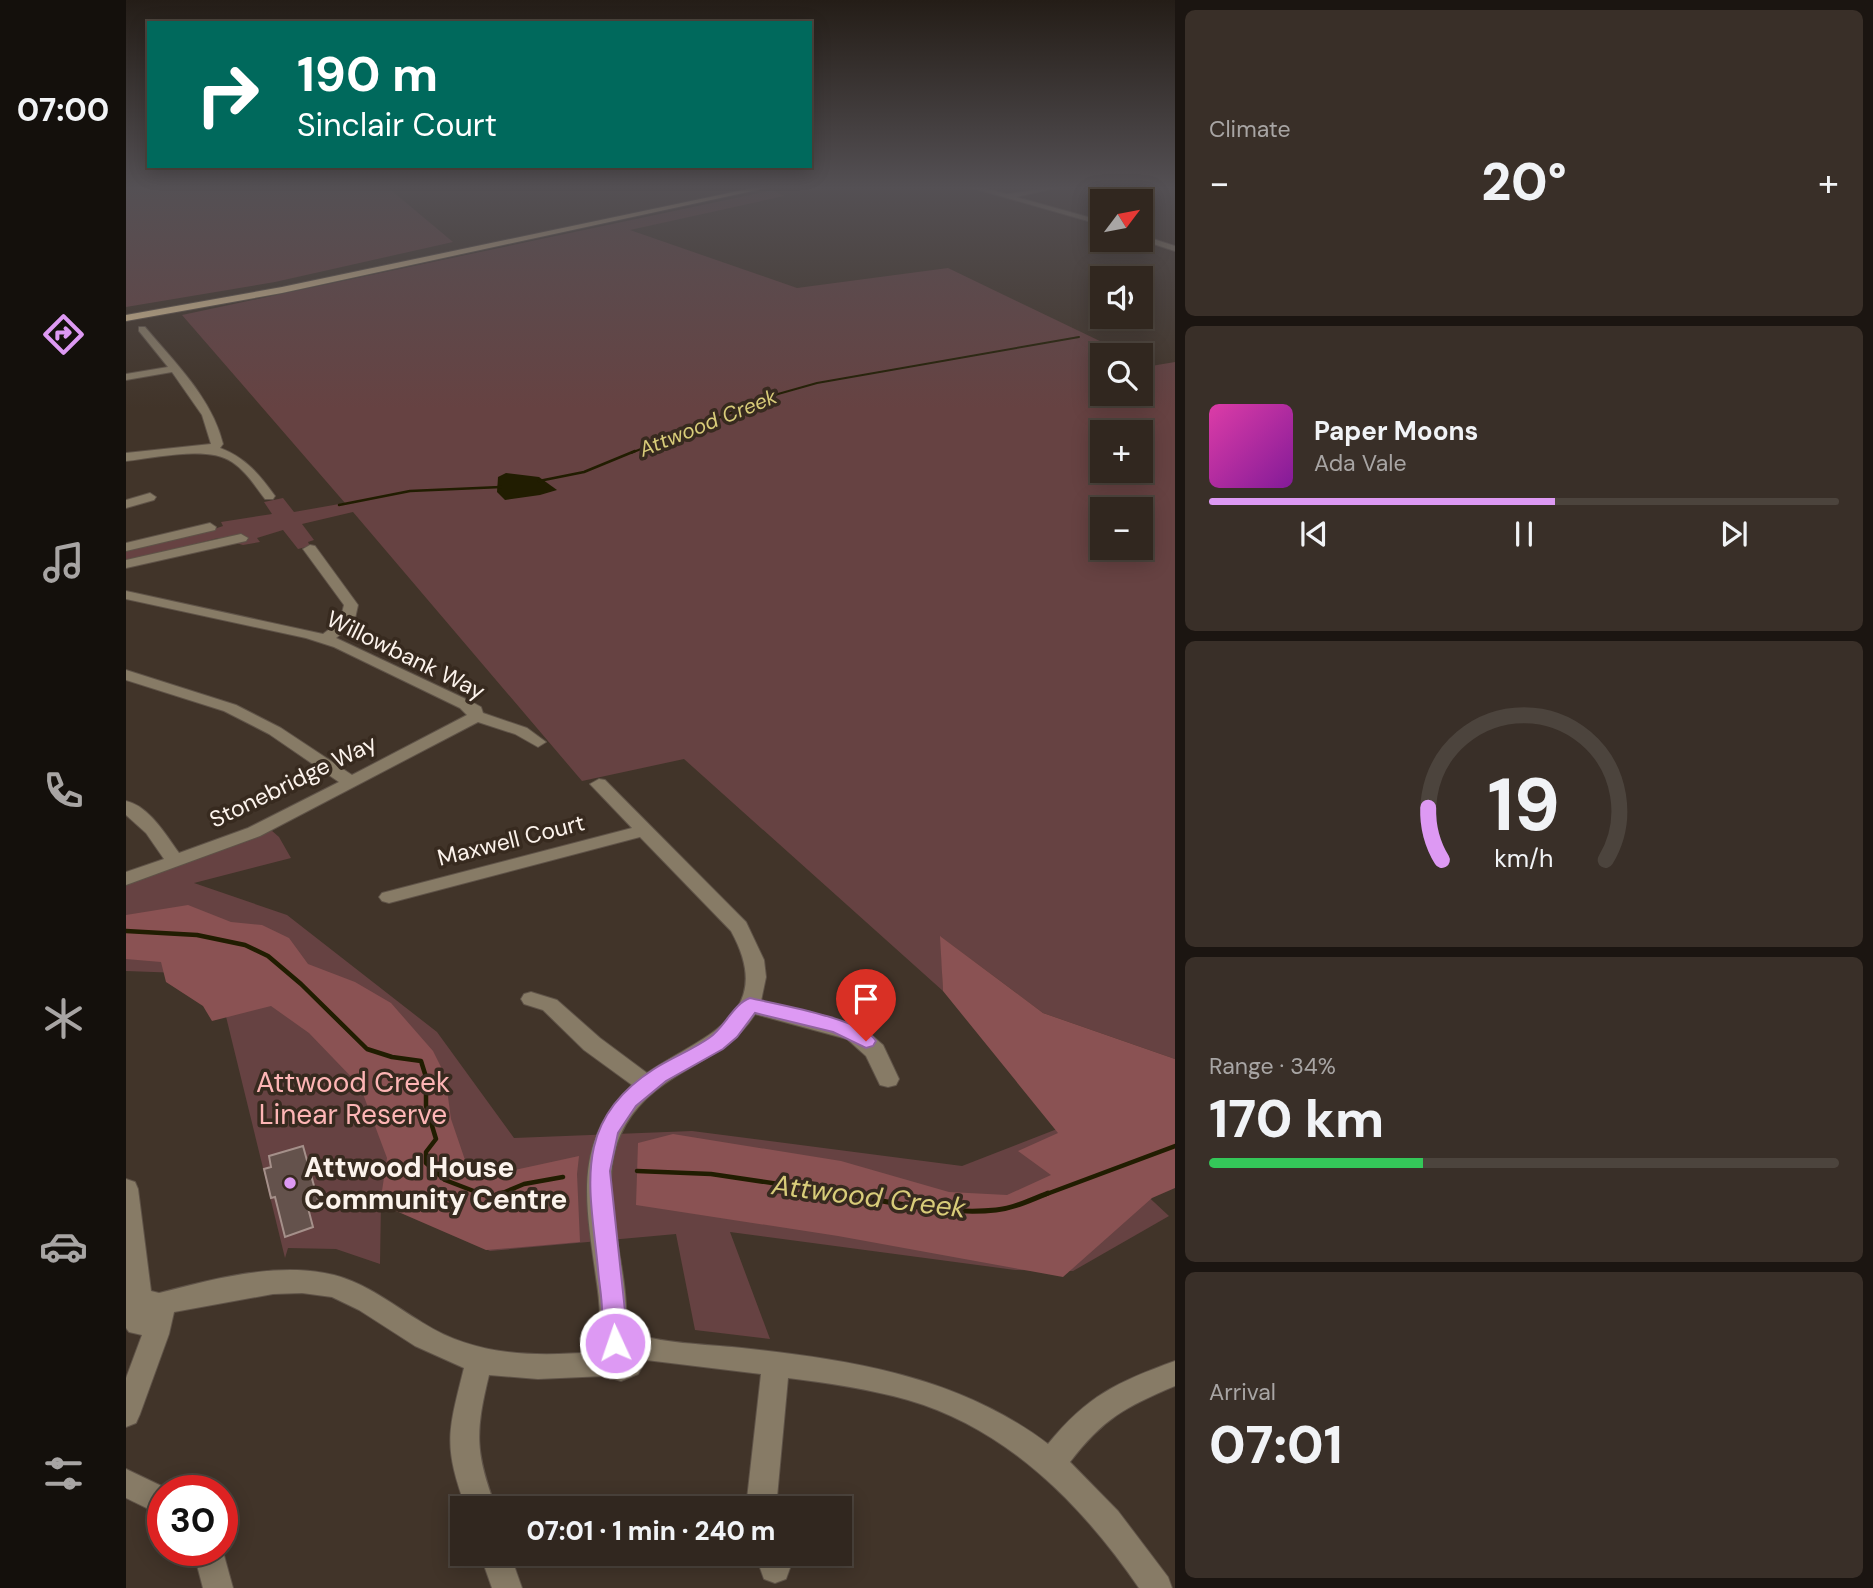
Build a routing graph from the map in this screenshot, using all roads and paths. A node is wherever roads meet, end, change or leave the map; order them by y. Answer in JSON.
{"nodes":[{"id":1,"x":394,"y":260,"type":"edge"},
{"id":2,"x":410,"y":260,"type":"edge"},
{"id":3,"x":126,"y":312,"type":"edge"},
{"id":4,"x":126,"y":318,"type":"edge"},
{"id":5,"x":142,"y":329,"type":"dead end"},
{"id":6,"x":173,"y":369,"type":"junction"},
{"id":7,"x":126,"y":377,"type":"edge"},
{"id":8,"x":213,"y":449,"type":"junction"},
{"id":9,"x":126,"y":457,"type":"edge"},
{"id":10,"x":269,"y":496,"type":"dead end"},
{"id":11,"x":150,"y":497,"type":"dead end"},
{"id":12,"x":126,"y":504,"type":"edge"},
{"id":13,"x":210,"y":527,"type":"dead end"},
{"id":14,"x":240,"y":538,"type":"dead end"},
{"id":15,"x":126,"y":547,"type":"edge"},
{"id":16,"x":310,"y":549,"type":"dead end"},
{"id":17,"x":126,"y":564,"type":"edge"},
{"id":18,"x":126,"y":595,"type":"edge"},
{"id":19,"x":326,"y":639,"type":"junction"},
{"id":20,"x":126,"y":675,"type":"edge"},
{"id":21,"x":475,"y":716,"type":"junction"},
{"id":22,"x":538,"y":742,"type":"dead end"},
{"id":23,"x":351,"y":782,"type":"junction"},
{"id":24,"x":600,"y":784,"type":"dead end"},
{"id":25,"x":126,"y":806,"type":"edge"},
{"id":26,"x":645,"y":830,"type":"junction"},
{"id":27,"x":175,"y":861,"type":"junction"},
{"id":28,"x":126,"y":879,"type":"edge"},
{"id":29,"x":389,"y":897,"type":"dead end"},
{"id":30,"x":531,"y":999,"type":"dead end"},
{"id":31,"x":750,"y":1005,"type":"junction"},
{"id":32,"x":888,"y":1079,"type":"dead end"},
{"id":33,"x":648,"y":1084,"type":"junction"},
{"id":34,"x":126,"y":1189,"type":"edge"},
{"id":35,"x":152,"y":1313,"type":"junction"},
{"id":36,"x":620,"y":1351,"type":"junction"},
{"id":37,"x":479,"y":1361,"type":"junction"},
{"id":38,"x":776,"y":1366,"type":"junction"},
{"id":39,"x":1175,"y":1373,"type":"edge"},
{"id":40,"x":126,"y":1414,"type":"edge"},
{"id":41,"x":1051,"y":1463,"type":"junction"},
{"id":42,"x":126,"y":1483,"type":"edge"},
{"id":43,"x":147,"y":1494,"type":"edge"},
{"id":44,"x":477,"y":1496,"type":"edge"},
{"id":45,"x":762,"y":1496,"type":"edge"},
{"id":46,"x":212,"y":1566,"type":"edge"},
{"id":47,"x":499,"y":1566,"type":"edge"},
{"id":48,"x":218,"y":1588,"type":"edge"},
{"id":49,"x":507,"y":1588,"type":"edge"},
{"id":50,"x":1157,"y":1588,"type":"edge"}],
"edges":[{"from":1,"to":3,"type":"main road"},
{"from":2,"to":4,"type":"main road"},
{"from":5,"to":6,"type":"street"},
{"from":6,"to":7,"type":"street"},
{"from":6,"to":8,"type":"street"},
{"from":8,"to":9,"type":"street"},
{"from":8,"to":10,"type":"street"},
{"from":11,"to":12,"type":"street"},
{"from":13,"to":15,"type":"street"},
{"from":14,"to":17,"type":"street"},
{"from":16,"to":19,"type":"street"},
{"from":18,"to":19,"type":"street","name":"Willowbank Way"},
{"from":19,"to":21,"type":"street","name":"Willowbank Way"},
{"from":20,"to":23,"type":"street"},
{"from":21,"to":22,"type":"street","name":"Willowbank Way"},
{"from":21,"to":23,"type":"street","name":"Stonebridge Way"},
{"from":23,"to":27,"type":"street","name":"Stonebridge Way"},
{"from":24,"to":26,"type":"street"},
{"from":25,"to":27,"type":"street"},
{"from":26,"to":29,"type":"street","name":"Maxwell Court"},
{"from":26,"to":31,"type":"street"},
{"from":27,"to":28,"type":"street","name":"Stonebridge Way"},
{"from":30,"to":33,"type":"street"},
{"from":31,"to":32,"type":"street"},
{"from":31,"to":33,"type":"street"},
{"from":33,"to":36,"type":"street"},
{"from":34,"to":35,"type":"street"},
{"from":35,"to":37,"type":"street"},
{"from":35,"to":40,"type":"street"},
{"from":36,"to":37,"type":"street"},
{"from":36,"to":38,"type":"street"},
{"from":37,"to":44,"type":"street"},
{"from":38,"to":41,"type":"street"},
{"from":38,"to":45,"type":"street"},
{"from":39,"to":41,"type":"street"},
{"from":41,"to":50,"type":"street"},
{"from":42,"to":43,"type":"street"},
{"from":46,"to":48,"type":"street"},
{"from":47,"to":49,"type":"street"}]}
